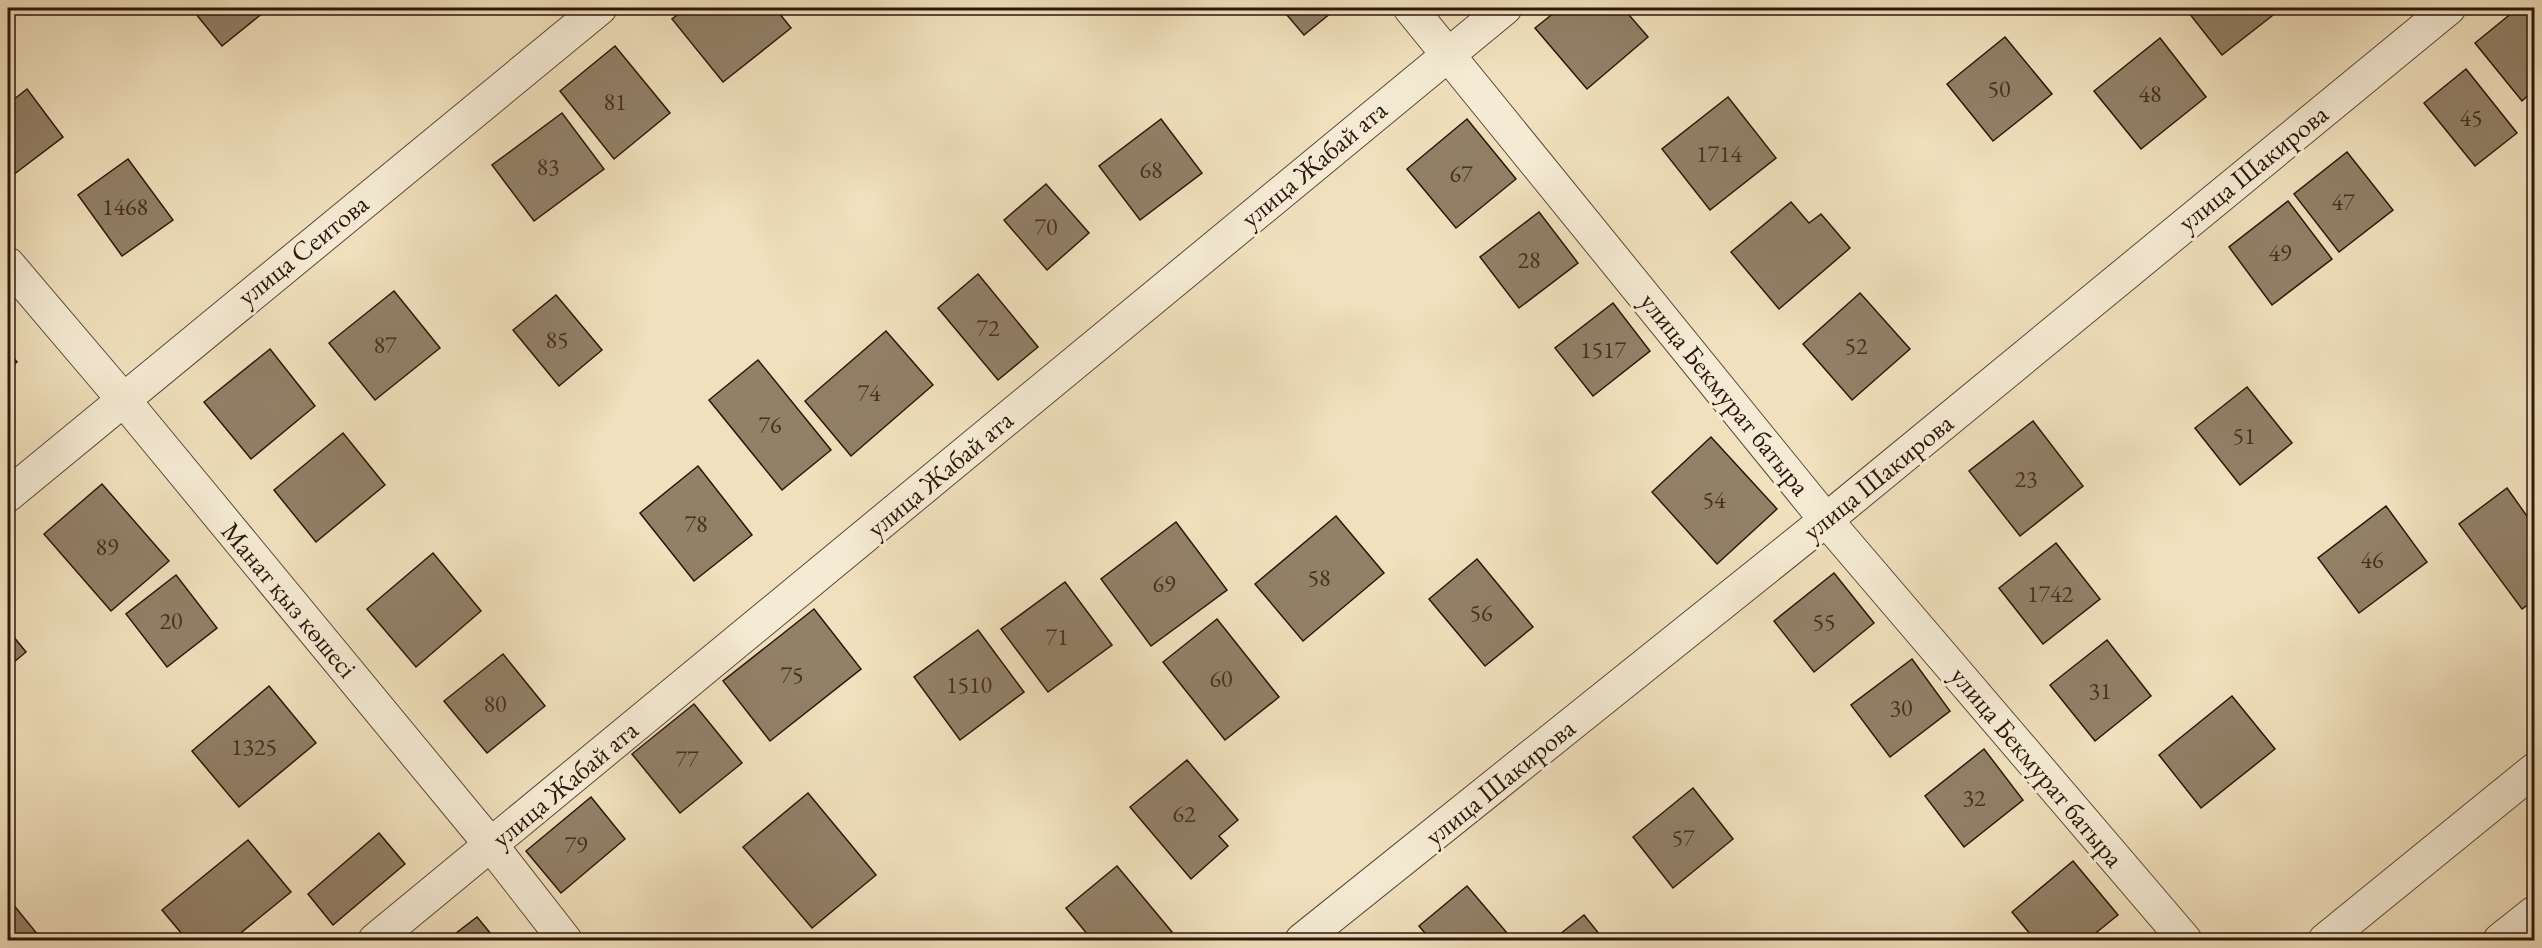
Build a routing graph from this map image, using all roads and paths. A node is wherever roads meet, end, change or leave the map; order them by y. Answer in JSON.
{"nodes":[{"id":1,"x":600,"y":8,"type":"edge"},
{"id":2,"x":1410,"y":8,"type":"edge"},
{"id":3,"x":1504,"y":8,"type":"edge"},
{"id":4,"x":2449,"y":8,"type":"edge"},
{"id":5,"x":1448,"y":54,"type":"junction"},
{"id":6,"x":8,"y":264,"type":"edge"},
{"id":7,"x":122,"y":398,"type":"junction"},
{"id":8,"x":8,"y":495,"type":"edge"},
{"id":9,"x":1826,"y":520,"type":"junction"},
{"id":10,"x":2535,"y":770,"type":"edge"},
{"id":11,"x":491,"y":845,"type":"junction"},
{"id":12,"x":2535,"y":913,"type":"edge"},
{"id":13,"x":375,"y":940,"type":"edge"},
{"id":14,"x":565,"y":940,"type":"edge"},
{"id":15,"x":1302,"y":940,"type":"edge"},
{"id":16,"x":2185,"y":940,"type":"edge"},
{"id":17,"x":2325,"y":940,"type":"edge"},
{"id":18,"x":2500,"y":940,"type":"edge"}],
"edges":[{"from":1,"to":7,"type":"street","name":"улица Сеитова"},
{"from":2,"to":5,"type":"street","name":"улица Бекмурат батыра"},
{"from":3,"to":5,"type":"street","name":"улица Жабай ата"},
{"from":4,"to":9,"type":"street","name":"улица Шакирова"},
{"from":5,"to":9,"type":"street","name":"улица Бекмурат батыра"},
{"from":5,"to":11,"type":"street","name":"улица Жабай ата"},
{"from":6,"to":7,"type":"street","name":"Манат қыз көшесі"},
{"from":7,"to":8,"type":"street","name":"улица Сеитова"},
{"from":7,"to":11,"type":"street","name":"Манат қыз көшесі"},
{"from":9,"to":15,"type":"street","name":"улица Шакирова"},
{"from":9,"to":16,"type":"street","name":"улица Бекмурат батыра"},
{"from":10,"to":17,"type":"street"},
{"from":11,"to":13,"type":"street","name":"улица Жабай ата"},
{"from":11,"to":14,"type":"street","name":"Манат қыз көшесі"},
{"from":12,"to":18,"type":"street"}]}
